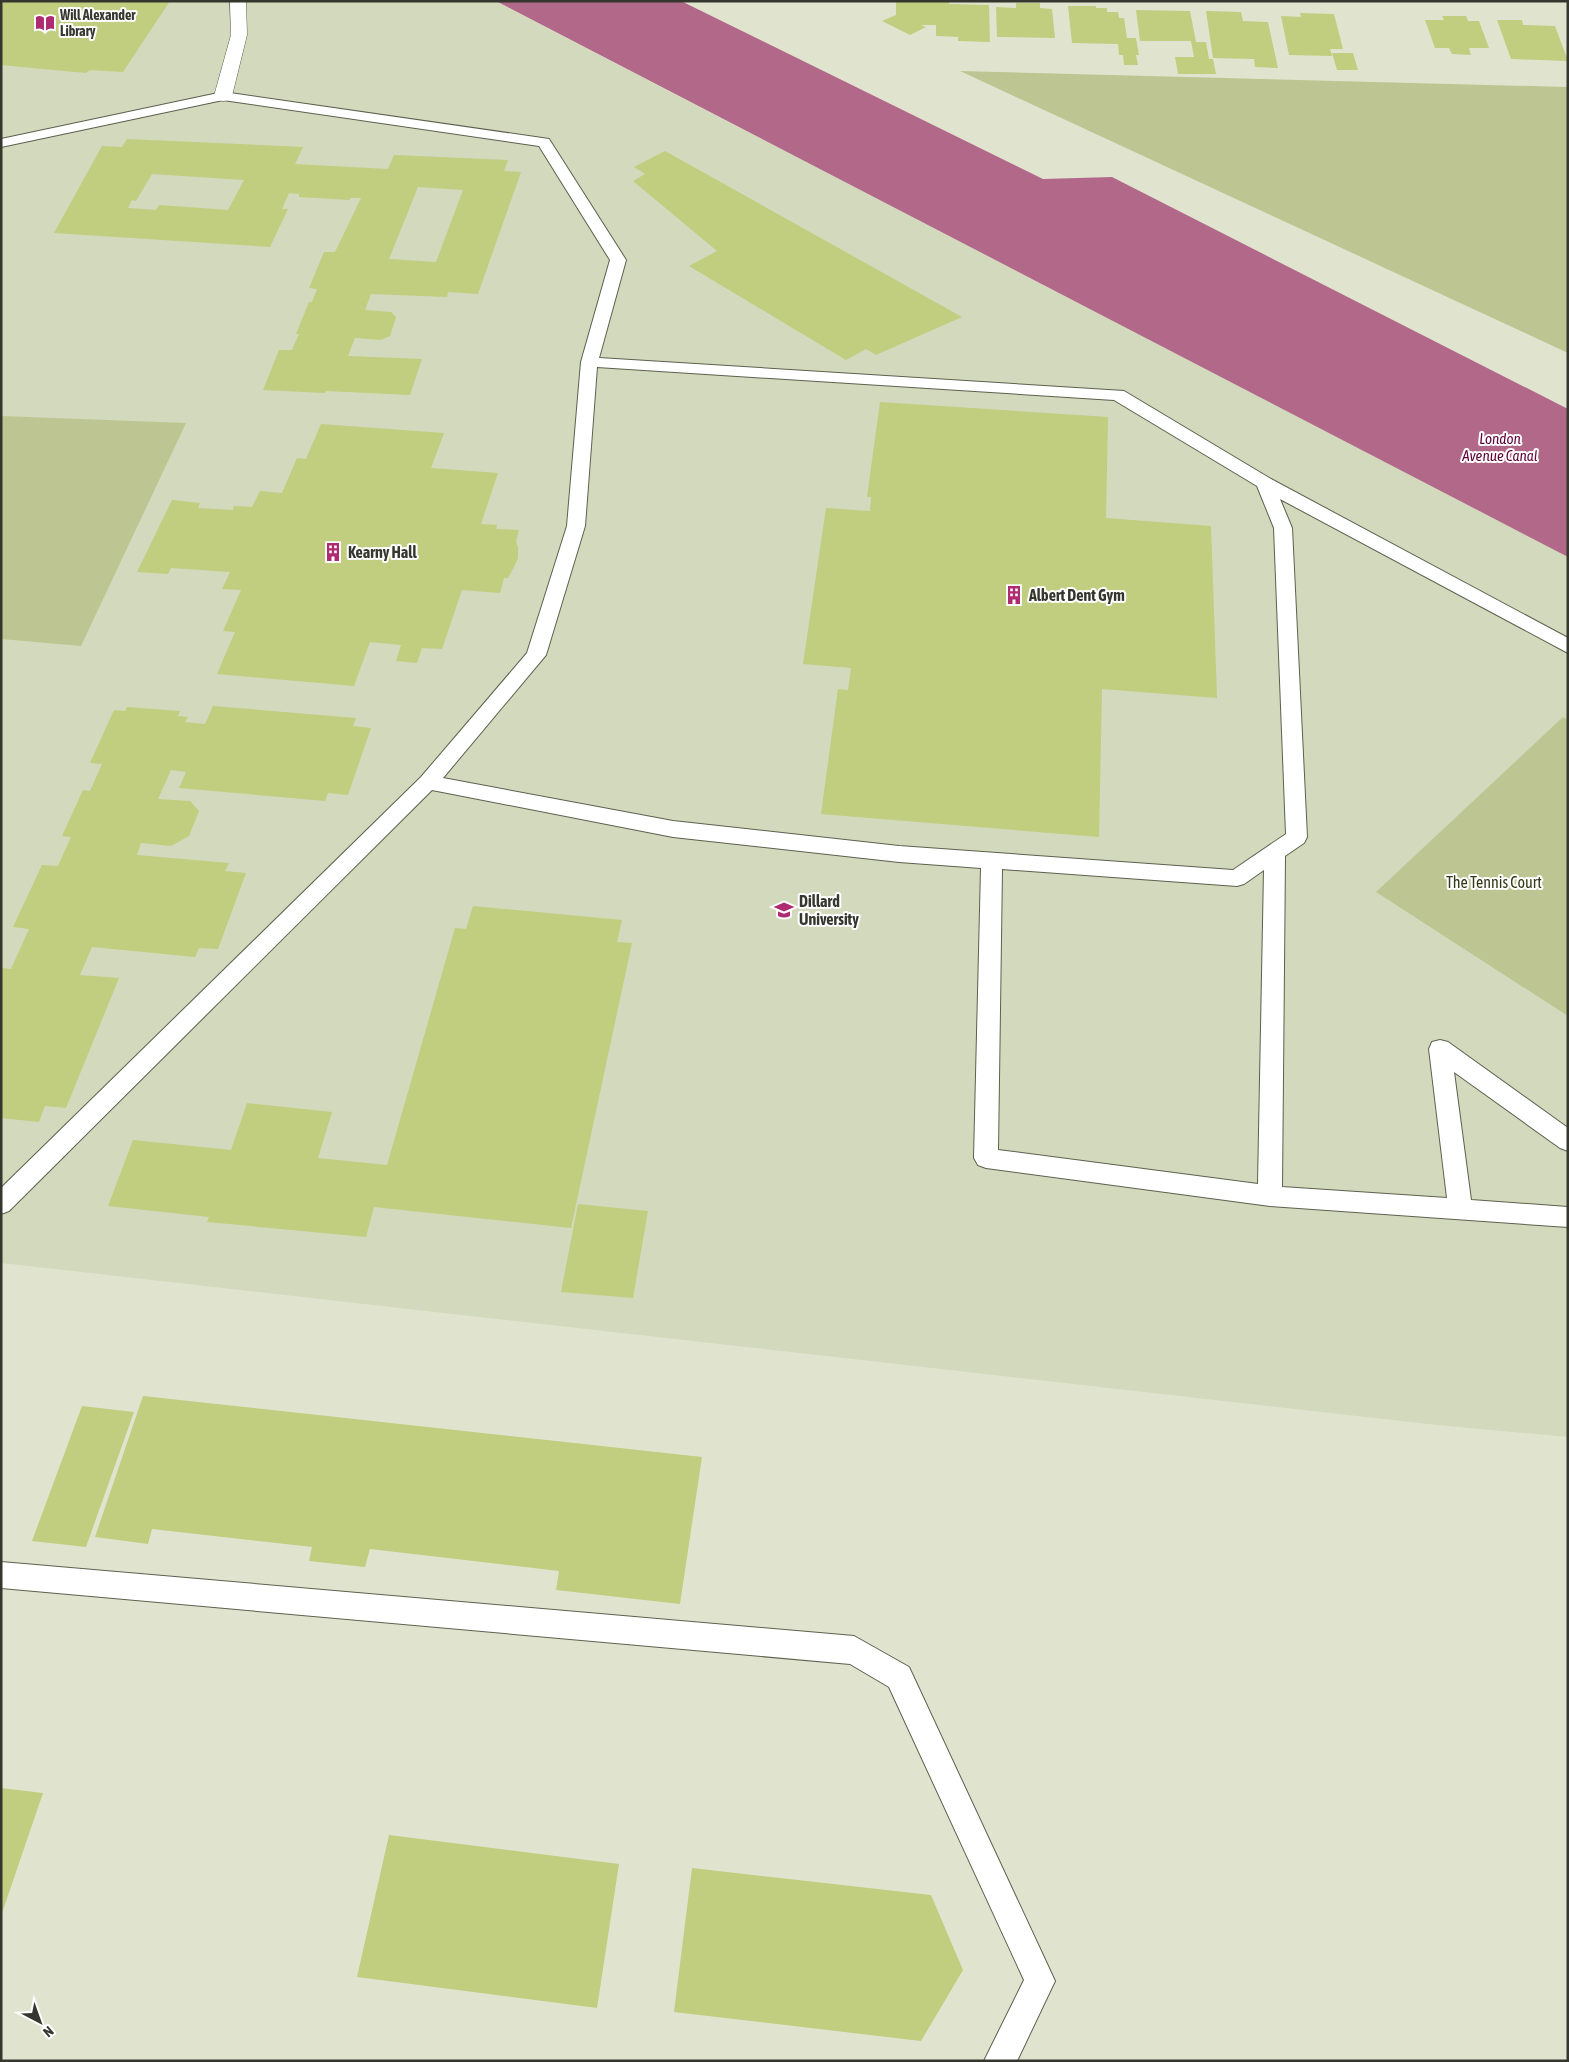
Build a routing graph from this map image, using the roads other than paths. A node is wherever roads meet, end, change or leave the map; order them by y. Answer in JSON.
{"nodes":[{"id":1,"x":238,"y":1,"type":"edge"},
{"id":2,"x":223,"y":96,"type":"junction"},
{"id":3,"x":1,"y":143,"type":"edge"},
{"id":4,"x":589,"y":362,"type":"junction"},
{"id":5,"x":1265,"y":483,"type":"junction"},
{"id":6,"x":1568,"y":646,"type":"edge"},
{"id":7,"x":428,"y":782,"type":"junction"},
{"id":8,"x":1275,"y":852,"type":"junction"},
{"id":9,"x":992,"y":861,"type":"junction"},
{"id":10,"x":1568,"y":1141,"type":"edge"},
{"id":11,"x":1270,"y":1196,"type":"junction"},
{"id":12,"x":1,"y":1204,"type":"edge"},
{"id":13,"x":1460,"y":1209,"type":"junction"},
{"id":14,"x":1568,"y":1217,"type":"edge"},
{"id":15,"x":1,"y":1574,"type":"edge"},
{"id":16,"x":1000,"y":2061,"type":"edge"}],
"edges":[{"from":1,"to":2,"type":"street"},
{"from":2,"to":3,"type":"lane"},
{"from":2,"to":4,"type":"lane"},
{"from":4,"to":5,"type":"lane"},
{"from":4,"to":7,"type":"lane"},
{"from":5,"to":6,"type":"lane"},
{"from":5,"to":8,"type":"lane"},
{"from":7,"to":9,"type":"lane"},
{"from":7,"to":12,"type":"lane"},
{"from":8,"to":9,"type":"lane"},
{"from":8,"to":11,"type":"lane"},
{"from":9,"to":11,"type":"lane"},
{"from":10,"to":13,"type":"lane"},
{"from":11,"to":13,"type":"lane"},
{"from":13,"to":14,"type":"lane"},
{"from":15,"to":16,"type":"lane"}]}
